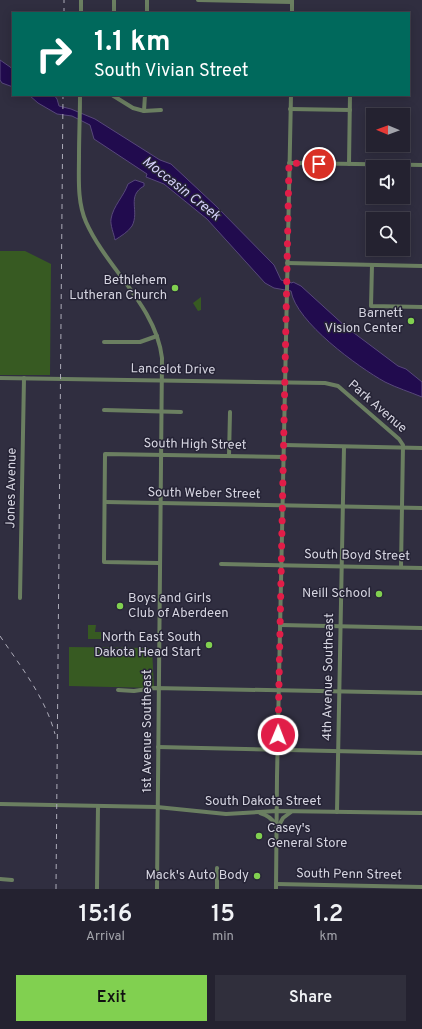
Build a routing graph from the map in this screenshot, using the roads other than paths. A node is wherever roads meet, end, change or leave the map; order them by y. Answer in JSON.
{"nodes":[{"id":1,"x":81,"y":0,"type":"edge"},
{"id":2,"x":114,"y":0,"type":"edge"},
{"id":3,"x":147,"y":0,"type":"edge"},
{"id":4,"x":198,"y":0,"type":"edge"},
{"id":5,"x":292,"y":1,"type":"edge"},
{"id":6,"x":81,"y":12,"type":"edge"},
{"id":7,"x":114,"y":12,"type":"edge"},
{"id":8,"x":147,"y":12,"type":"edge"},
{"id":9,"x":292,"y":12,"type":"edge"},
{"id":10,"x":80,"y":96,"type":"edge"},
{"id":11,"x":114,"y":96,"type":"edge"},
{"id":12,"x":145,"y":96,"type":"edge"},
{"id":13,"x":291,"y":96,"type":"edge"},
{"id":14,"x":350,"y":96,"type":"edge"},
{"id":15,"x":290,"y":109,"type":"junction"},
{"id":16,"x":161,"y":110,"type":"dead end"},
{"id":17,"x":350,"y":110,"type":"junction"},
{"id":18,"x":144,"y":111,"type":"junction"},
{"id":19,"x":289,"y":163,"type":"junction"},
{"id":20,"x":349,"y":164,"type":"junction"},
{"id":21,"x":422,"y":165,"type":"edge"},
{"id":22,"x":287,"y":264,"type":"junction"},
{"id":23,"x":372,"y":265,"type":"junction"},
{"id":24,"x":422,"y":266,"type":"edge"},
{"id":25,"x":422,"y":307,"type":"edge"},
{"id":26,"x":157,"y":336,"type":"junction"},
{"id":27,"x":104,"y":342,"type":"dead end"},
{"id":28,"x":0,"y":378,"type":"edge"},
{"id":29,"x":24,"y":378,"type":"junction"},
{"id":30,"x":163,"y":380,"type":"junction"},
{"id":31,"x":285,"y":382,"type":"junction"},
{"id":32,"x":104,"y":410,"type":"dead end"},
{"id":33,"x":162,"y":412,"type":"junction"},
{"id":34,"x":181,"y":412,"type":"dead end"},
{"id":35,"x":230,"y":412,"type":"dead end"},
{"id":36,"x":284,"y":445,"type":"junction"},
{"id":37,"x":344,"y":447,"type":"junction"},
{"id":38,"x":404,"y":448,"type":"junction"},
{"id":39,"x":422,"y":448,"type":"edge"},
{"id":40,"x":162,"y":455,"type":"junction"},
{"id":41,"x":229,"y":456,"type":"junction"},
{"id":42,"x":284,"y":457,"type":"junction"},
{"id":43,"x":105,"y":502,"type":"junction"},
{"id":44,"x":161,"y":503,"type":"junction"},
{"id":45,"x":283,"y":505,"type":"junction"},
{"id":46,"x":343,"y":506,"type":"junction"},
{"id":47,"x":403,"y":508,"type":"junction"},
{"id":48,"x":422,"y":508,"type":"edge"},
{"id":49,"x":160,"y":563,"type":"junction"},
{"id":50,"x":220,"y":564,"type":"dead end"},
{"id":51,"x":282,"y":565,"type":"junction"},
{"id":52,"x":341,"y":566,"type":"junction"},
{"id":53,"x":401,"y":567,"type":"junction"},
{"id":54,"x":422,"y":568,"type":"edge"},
{"id":55,"x":20,"y":598,"type":"dead end"},
{"id":56,"x":280,"y":625,"type":"junction"},
{"id":57,"x":340,"y":626,"type":"junction"},
{"id":58,"x":422,"y":628,"type":"edge"},
{"id":59,"x":158,"y":688,"type":"junction"},
{"id":60,"x":118,"y":690,"type":"dead end"},
{"id":61,"x":279,"y":690,"type":"junction"},
{"id":62,"x":339,"y":692,"type":"junction"},
{"id":63,"x":422,"y":693,"type":"edge"},
{"id":64,"x":158,"y":747,"type":"junction"},
{"id":65,"x":278,"y":750,"type":"junction"},
{"id":66,"x":338,"y":751,"type":"junction"},
{"id":67,"x":422,"y":753,"type":"edge"},
{"id":68,"x":0,"y":804,"type":"edge"},
{"id":69,"x":98,"y":806,"type":"junction"},
{"id":70,"x":157,"y":807,"type":"junction"},
{"id":71,"x":277,"y":811,"type":"junction"},
{"id":72,"x":293,"y":811,"type":"junction"},
{"id":73,"x":256,"y":812,"type":"junction"},
{"id":74,"x":337,"y":812,"type":"junction"},
{"id":75,"x":422,"y":813,"type":"edge"},
{"id":76,"x":277,"y":829,"type":"junction"},
{"id":77,"x":217,"y":868,"type":"dead end"},
{"id":78,"x":0,"y":879,"type":"edge"},
{"id":79,"x":12,"y":880,"type":"dead end"},
{"id":80,"x":276,"y":887,"type":"edge"},
{"id":81,"x":422,"y":887,"type":"edge"},
{"id":82,"x":396,"y":888,"type":"edge"},
{"id":83,"x":97,"y":889,"type":"edge"},
{"id":84,"x":156,"y":889,"type":"edge"},
{"id":85,"x":217,"y":889,"type":"edge"}],
"edges":[{"from":1,"to":6,"type":"street"},
{"from":2,"to":7,"type":"street"},
{"from":3,"to":8,"type":"street"},
{"from":4,"to":5,"type":"street"},
{"from":5,"to":9,"type":"street"},
{"from":10,"to":26,"type":"street","name":"1st Avenue Southeast"},
{"from":11,"to":18,"type":"street"},
{"from":12,"to":18,"type":"street"},
{"from":13,"to":15,"type":"street"},
{"from":14,"to":17,"type":"street"},
{"from":15,"to":17,"type":"street"},
{"from":15,"to":19,"type":"street"},
{"from":16,"to":18,"type":"street"},
{"from":17,"to":20,"type":"street"},
{"from":19,"to":20,"type":"street"},
{"from":19,"to":22,"type":"street"},
{"from":20,"to":21,"type":"street"},
{"from":22,"to":23,"type":"street"},
{"from":22,"to":31,"type":"street"},
{"from":23,"to":24,"type":"street"},
{"from":23,"to":25,"type":"street"},
{"from":26,"to":27,"type":"street"},
{"from":26,"to":30,"type":"street","name":"1st Avenue Southeast"},
{"from":28,"to":29,"type":"street","name":"Lancelot Drive"},
{"from":29,"to":30,"type":"street","name":"Lancelot Drive"},
{"from":29,"to":55,"type":"street","name":"Jones Avenue"},
{"from":30,"to":31,"type":"street","name":"Lancelot Drive"},
{"from":30,"to":33,"type":"street","name":"1st Avenue Southeast"},
{"from":31,"to":36,"type":"street"},
{"from":31,"to":38,"type":"street","name":"Park Avenue"},
{"from":32,"to":33,"type":"street"},
{"from":33,"to":34,"type":"street"},
{"from":33,"to":40,"type":"street","name":"1st Avenue Southeast"},
{"from":35,"to":41,"type":"street"},
{"from":36,"to":37,"type":"street"},
{"from":36,"to":42,"type":"street"},
{"from":37,"to":38,"type":"street"},
{"from":37,"to":46,"type":"street","name":"4th Avenue Southeast"},
{"from":38,"to":39,"type":"street"},
{"from":38,"to":47,"type":"street"},
{"from":40,"to":41,"type":"street","name":"South High Street"},
{"from":40,"to":43,"type":"street","name":"South High Street"},
{"from":40,"to":44,"type":"street","name":"1st Avenue Southeast"},
{"from":41,"to":42,"type":"street","name":"South High Street"},
{"from":42,"to":45,"type":"street"},
{"from":43,"to":44,"type":"street","name":"South Weber Street"},
{"from":43,"to":49,"type":"street"},
{"from":44,"to":45,"type":"street","name":"South Weber Street"},
{"from":44,"to":49,"type":"street","name":"1st Avenue Southeast"},
{"from":45,"to":46,"type":"street","name":"South Weber Street"},
{"from":45,"to":51,"type":"street"},
{"from":46,"to":47,"type":"street","name":"South Weber Street"},
{"from":46,"to":52,"type":"street","name":"4th Avenue Southeast"},
{"from":47,"to":48,"type":"street","name":"South Weber Street"},
{"from":47,"to":53,"type":"street"},
{"from":49,"to":59,"type":"street","name":"1st Avenue Southeast"},
{"from":50,"to":51,"type":"street","name":"South Boyd Street"},
{"from":51,"to":52,"type":"street","name":"South Boyd Street"},
{"from":51,"to":56,"type":"street"},
{"from":52,"to":53,"type":"street","name":"South Boyd Street"},
{"from":52,"to":57,"type":"street","name":"4th Avenue Southeast"},
{"from":53,"to":54,"type":"street","name":"South Boyd Street"},
{"from":56,"to":57,"type":"street"},
{"from":56,"to":61,"type":"street"},
{"from":57,"to":58,"type":"street"},
{"from":57,"to":62,"type":"street","name":"4th Avenue Southeast"},
{"from":59,"to":60,"type":"street"},
{"from":59,"to":61,"type":"street"},
{"from":59,"to":64,"type":"street","name":"1st Avenue Southeast"},
{"from":61,"to":62,"type":"street"},
{"from":61,"to":65,"type":"street"},
{"from":62,"to":63,"type":"street"},
{"from":62,"to":66,"type":"street","name":"4th Avenue Southeast"},
{"from":64,"to":65,"type":"street"},
{"from":64,"to":70,"type":"street","name":"1st Avenue Southeast"},
{"from":65,"to":66,"type":"street"},
{"from":65,"to":71,"type":"street"},
{"from":66,"to":67,"type":"street"},
{"from":66,"to":74,"type":"street","name":"4th Avenue Southeast"},
{"from":68,"to":69,"type":"street","name":"South Dakota Street"},
{"from":69,"to":70,"type":"street","name":"South Dakota Street"},
{"from":69,"to":83,"type":"street"},
{"from":70,"to":73,"type":"street","name":"South Dakota Street"},
{"from":70,"to":84,"type":"street","name":"1st Avenue Southeast"},
{"from":71,"to":72,"type":"street","name":"South Dakota Street"},
{"from":71,"to":73,"type":"street","name":"South Dakota Street"},
{"from":71,"to":76,"type":"street"},
{"from":72,"to":74,"type":"street","name":"South Dakota Street"},
{"from":72,"to":76,"type":"street"},
{"from":73,"to":76,"type":"street"},
{"from":74,"to":75,"type":"street","name":"South Dakota Street"},
{"from":76,"to":80,"type":"street"},
{"from":77,"to":85,"type":"street"},
{"from":78,"to":79,"type":"street"},
{"from":80,"to":82,"type":"street","name":"South Penn Street"},
{"from":81,"to":82,"type":"street","name":"South Penn Street"}]}
